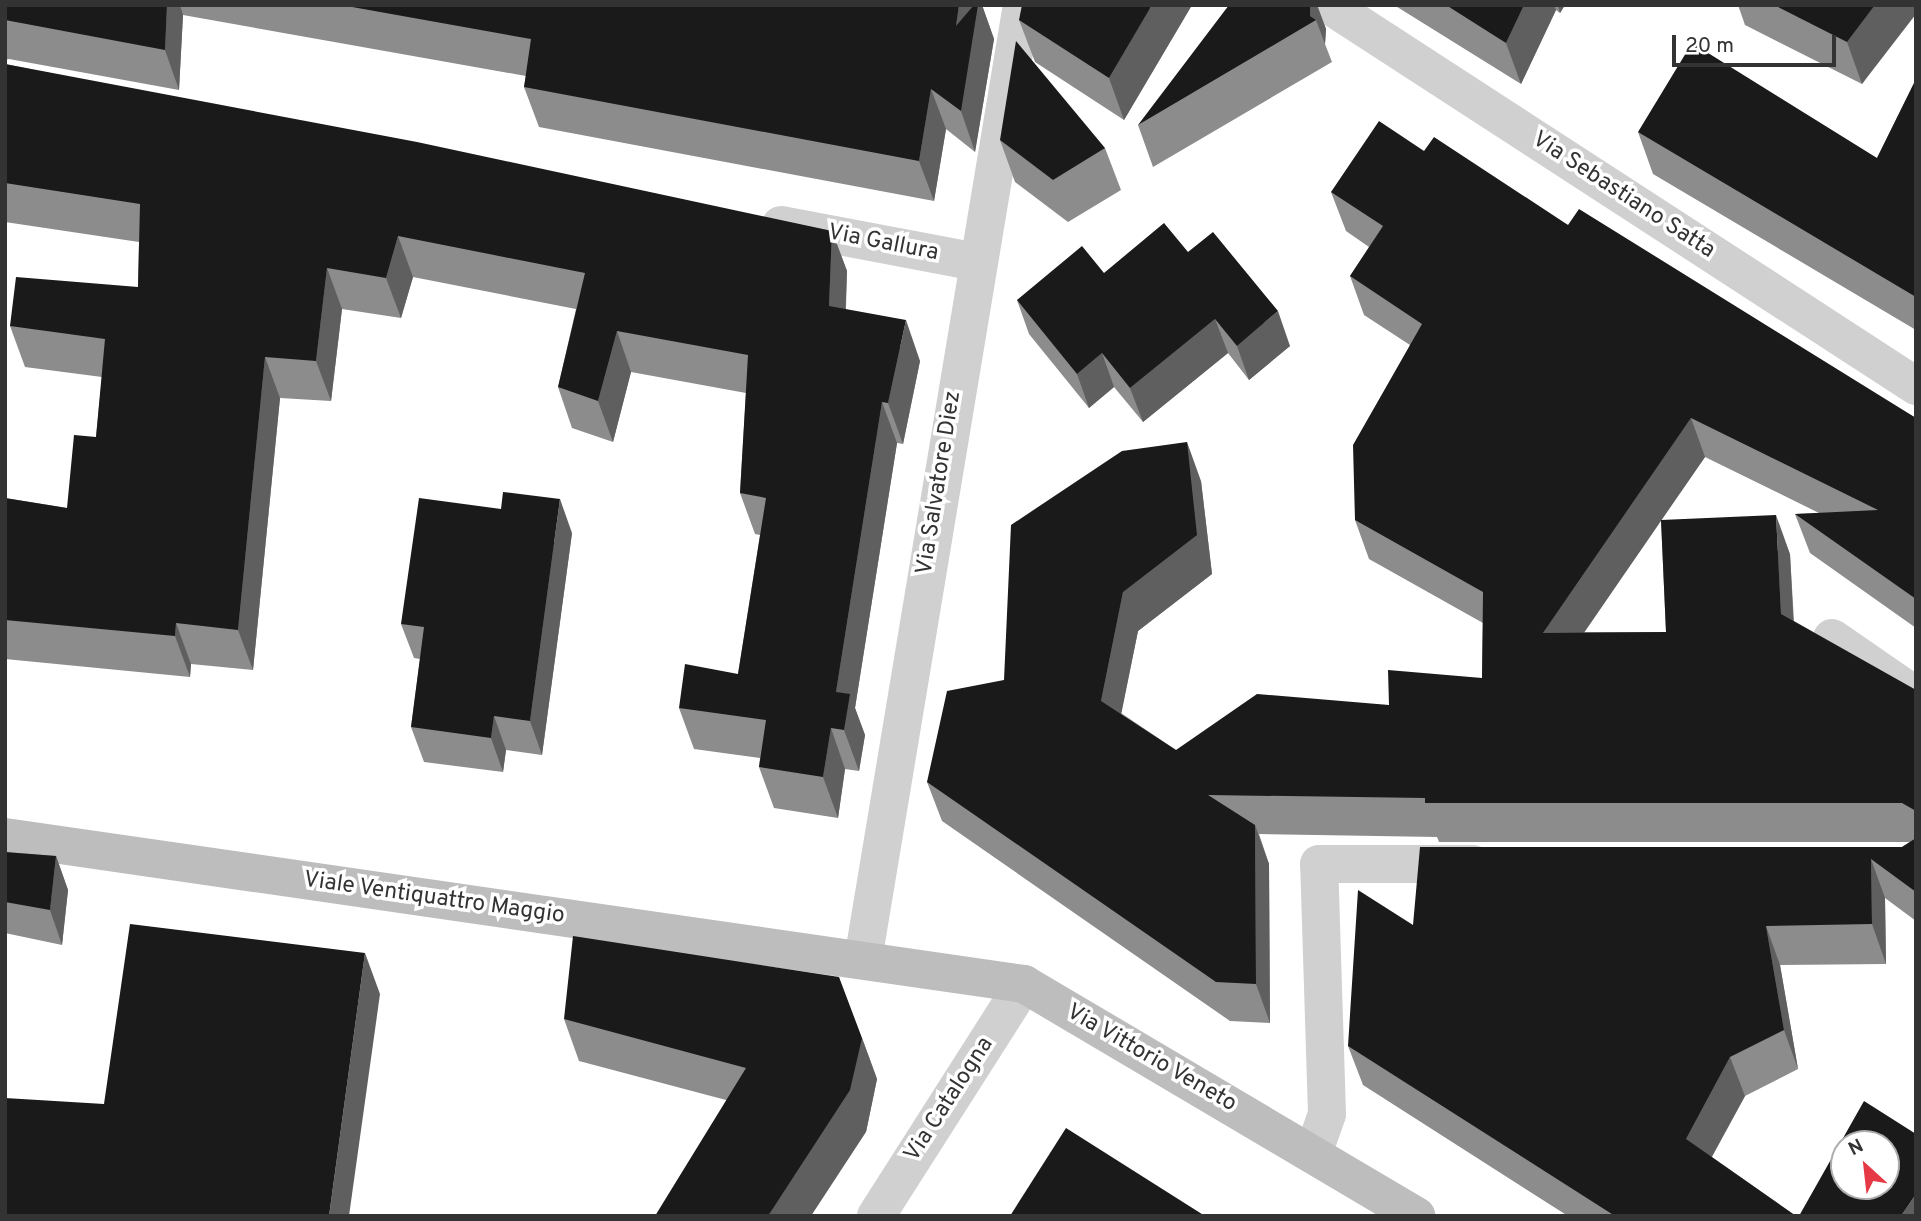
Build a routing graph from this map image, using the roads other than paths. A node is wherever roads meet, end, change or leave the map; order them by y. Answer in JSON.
{"nodes":[{"id":1,"x":1022,"y":5,"type":"edge"},
{"id":2,"x":1329,"y":5,"type":"edge"},
{"id":3,"x":751,"y":219,"type":"edge"},
{"id":4,"x":976,"y":262,"type":"junction"},
{"id":5,"x":1914,"y":382,"type":"edge"},
{"id":6,"x":1832,"y":638,"type":"dead end"},
{"id":7,"x":1916,"y":696,"type":"edge"},
{"id":8,"x":5,"y":837,"type":"edge"},
{"id":9,"x":1513,"y":864,"type":"edge"},
{"id":10,"x":863,"y":961,"type":"junction"},
{"id":11,"x":1024,"y":984,"type":"junction"},
{"id":12,"x":1313,"y":1154,"type":"junction"},
{"id":13,"x":876,"y":1216,"type":"edge"},
{"id":14,"x":1417,"y":1216,"type":"edge"}],
"edges":[{"from":1,"to":4,"type":"street","name":"Via Salvatore Diez"},
{"from":2,"to":5,"type":"street","name":"Via Sebastiano Satta"},
{"from":3,"to":4,"type":"street","name":"Via Gallura"},
{"from":4,"to":10,"type":"street","name":"Via Salvatore Diez"},
{"from":6,"to":7,"type":"street"},
{"from":8,"to":10,"type":"street","name":"Viale Ventiquattro Maggio"},
{"from":9,"to":12,"type":"street"},
{"from":10,"to":11,"type":"street","name":"Via Vittorio Veneto"},
{"from":11,"to":12,"type":"street","name":"Via Vittorio Veneto"},
{"from":11,"to":13,"type":"street","name":"Via Catalogna"},
{"from":12,"to":14,"type":"street","name":"Via Vittorio Veneto"}]}
